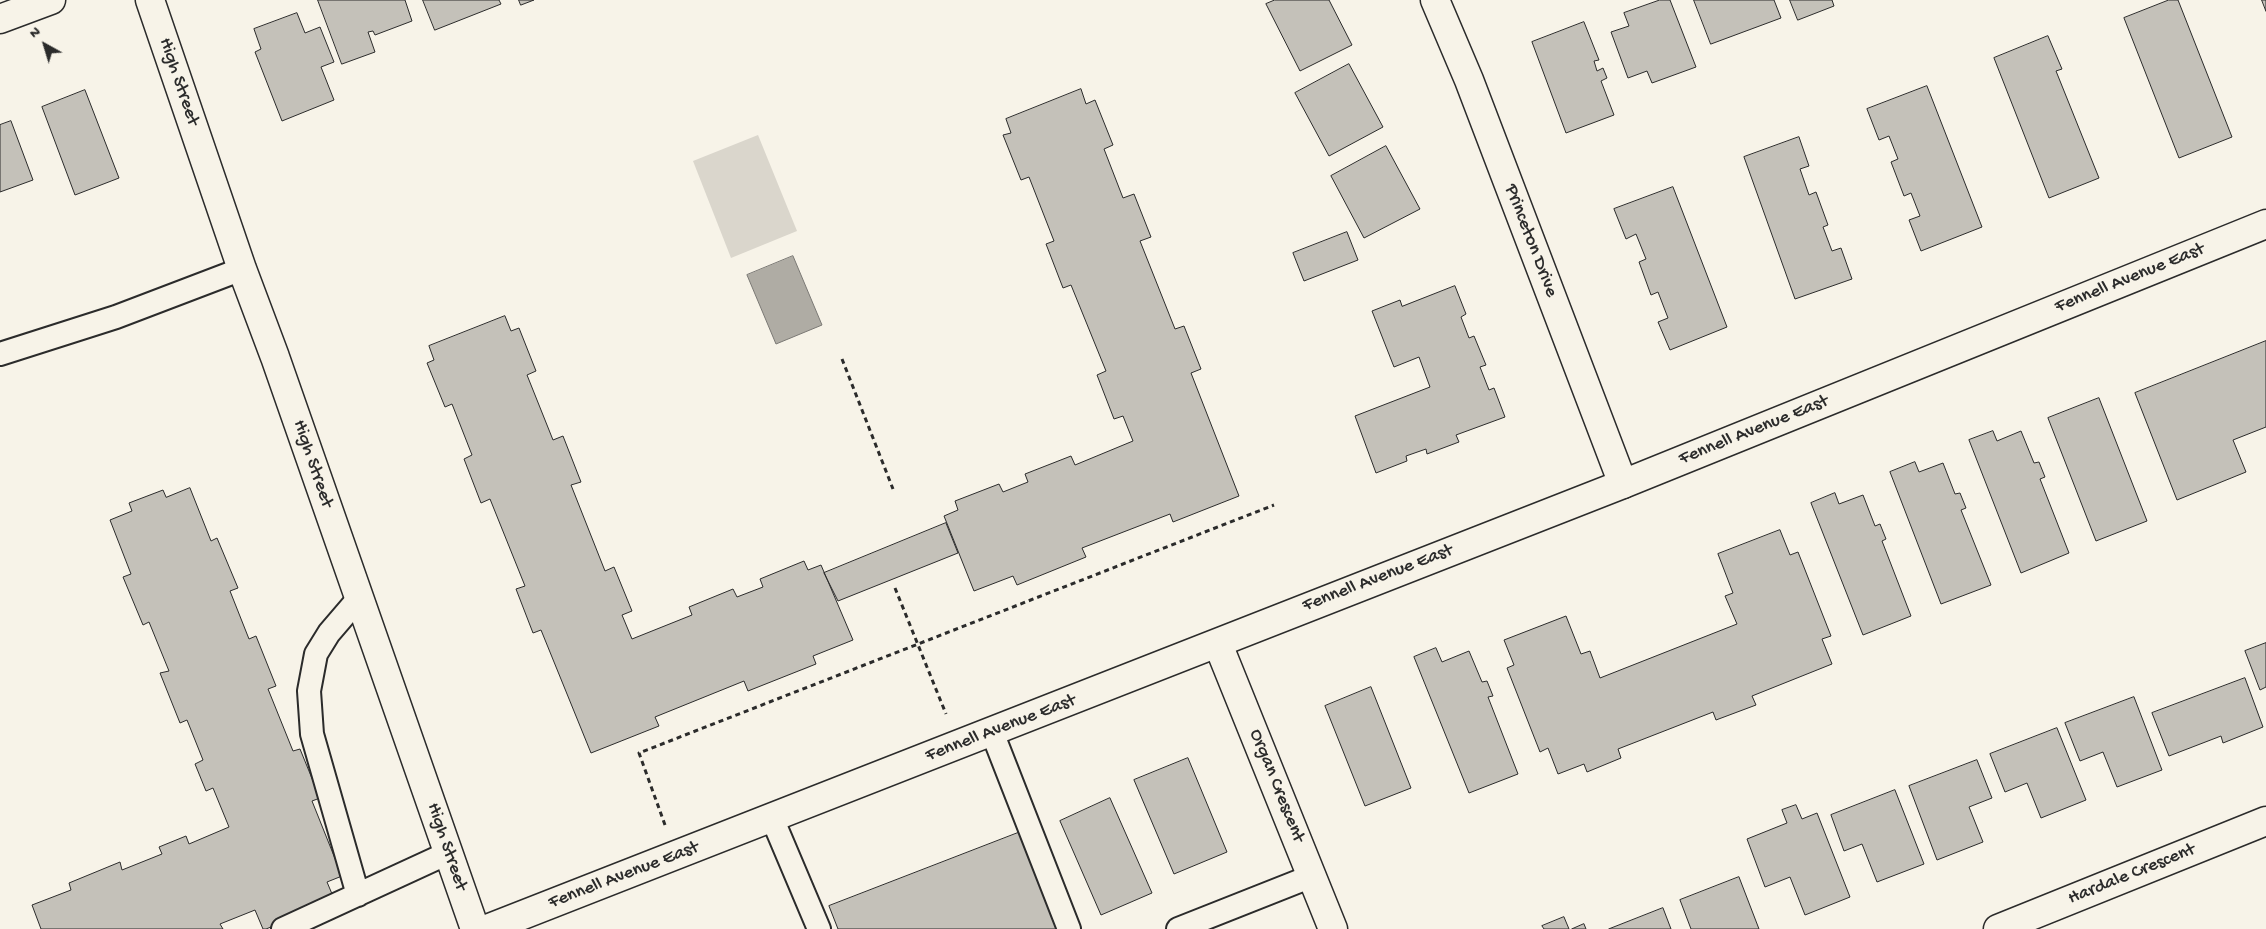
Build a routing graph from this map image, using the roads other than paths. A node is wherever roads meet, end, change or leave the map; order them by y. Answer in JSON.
{"nodes":[{"id":1,"x":51,"y":0,"type":"edge"},
{"id":2,"x":150,"y":0,"type":"edge"},
{"id":3,"x":1435,"y":0,"type":"edge"},
{"id":4,"x":0,"y":20,"type":"edge"},
{"id":5,"x":2266,"y":224,"type":"edge"},
{"id":6,"x":242,"y":269,"type":"junction"},
{"id":7,"x":0,"y":354,"type":"edge"},
{"id":8,"x":1623,"y":484,"type":"junction"},
{"id":9,"x":359,"y":598,"type":"junction"},
{"id":10,"x":1218,"y":644,"type":"junction"},
{"id":11,"x":992,"y":732,"type":"junction"},
{"id":12,"x":772,"y":818,"type":"junction"},
{"id":13,"x":2266,"y":821,"type":"edge"},
{"id":14,"x":448,"y":853,"type":"junction"},
{"id":15,"x":1312,"y":876,"type":"junction"},
{"id":16,"x":358,"y":895,"type":"junction"},
{"id":17,"x":284,"y":929,"type":"edge"},
{"id":18,"x":475,"y":929,"type":"edge"},
{"id":19,"x":487,"y":929,"type":"edge"},
{"id":20,"x":819,"y":929,"type":"edge"},
{"id":21,"x":1069,"y":929,"type":"edge"},
{"id":22,"x":1178,"y":929,"type":"edge"},
{"id":23,"x":1333,"y":929,"type":"edge"},
{"id":24,"x":1998,"y":929,"type":"edge"}],
"edges":[{"from":1,"to":4,"type":"street"},
{"from":2,"to":6,"type":"street","name":"High Street"},
{"from":3,"to":8,"type":"street","name":"Princeton Drive"},
{"from":5,"to":8,"type":"street","name":"Fennell Avenue East"},
{"from":6,"to":7,"type":"lane"},
{"from":6,"to":9,"type":"street","name":"High Street"},
{"from":8,"to":10,"type":"street","name":"Fennell Avenue East"},
{"from":9,"to":14,"type":"street","name":"High Street"},
{"from":9,"to":16,"type":"lane"},
{"from":10,"to":11,"type":"street","name":"Fennell Avenue East"},
{"from":10,"to":15,"type":"street","name":"Organ Crescent"},
{"from":11,"to":12,"type":"street","name":"Fennell Avenue East"},
{"from":11,"to":21,"type":"lane"},
{"from":12,"to":19,"type":"street","name":"Fennell Avenue East"},
{"from":12,"to":20,"type":"lane"},
{"from":13,"to":24,"type":"street","name":"Hardale Crescent"},
{"from":14,"to":16,"type":"lane"},
{"from":14,"to":18,"type":"street","name":"High Street"},
{"from":15,"to":22,"type":"lane"},
{"from":15,"to":23,"type":"street","name":"Organ Crescent"},
{"from":16,"to":17,"type":"lane"}]}
